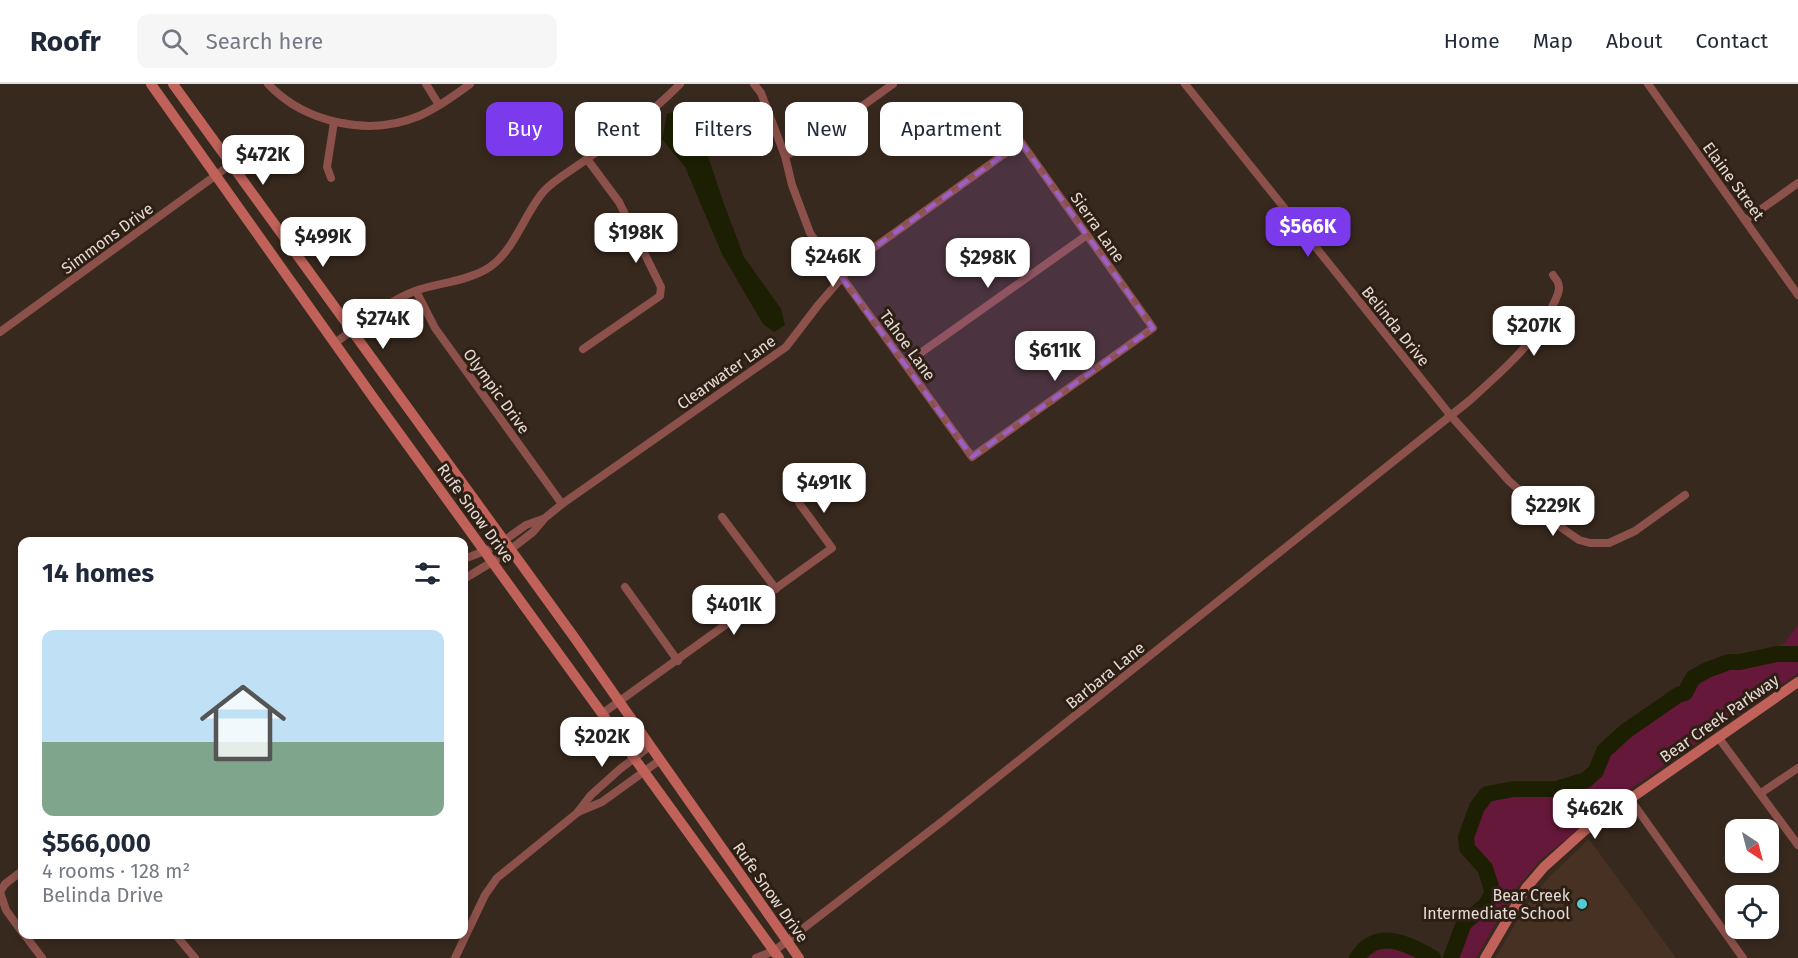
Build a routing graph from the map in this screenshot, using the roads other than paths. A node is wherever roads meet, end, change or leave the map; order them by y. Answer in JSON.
{"nodes":[{"id":1,"x":151,"y":84,"type":"edge"},
{"id":2,"x":172,"y":84,"type":"edge"},
{"id":3,"x":268,"y":84,"type":"edge"},
{"id":4,"x":426,"y":84,"type":"edge"},
{"id":5,"x":470,"y":84,"type":"edge"},
{"id":6,"x":680,"y":84,"type":"edge"},
{"id":7,"x":754,"y":84,"type":"edge"},
{"id":8,"x":893,"y":84,"type":"edge"},
{"id":9,"x":1185,"y":84,"type":"edge"},
{"id":10,"x":1648,"y":84,"type":"edge"},
{"id":11,"x":868,"y":102,"type":"edge"},
{"id":12,"x":439,"y":105,"type":"junction"},
{"id":13,"x":334,"y":122,"type":"junction"},
{"id":14,"x":1023,"y":145,"type":"edge"},
{"id":15,"x":785,"y":156,"type":"joint"},
{"id":16,"x":1001,"y":156,"type":"edge"},
{"id":17,"x":588,"y":159,"type":"junction"},
{"id":18,"x":230,"y":165,"type":"junction"},
{"id":19,"x":216,"y":176,"type":"junction"},
{"id":20,"x":331,"y":178,"type":"dead end"},
{"id":21,"x":1798,"y":183,"type":"edge"},
{"id":22,"x":1746,"y":220,"type":"junction"},
{"id":23,"x":1087,"y":235,"type":"junction"},
{"id":24,"x":1553,"y":275,"type":"dead end"},
{"id":25,"x":842,"y":278,"type":"junction"},
{"id":26,"x":416,"y":291,"type":"junction"},
{"id":27,"x":1798,"y":296,"type":"edge"},
{"id":28,"x":351,"y":331,"type":"junction"},
{"id":29,"x":0,"y":332,"type":"edge"},
{"id":30,"x":335,"y":343,"type":"junction"},
{"id":31,"x":583,"y":349,"type":"dead end"},
{"id":32,"x":905,"y":364,"type":"junction"},
{"id":33,"x":1451,"y":416,"type":"junction"},
{"id":34,"x":972,"y":457,"type":"joint"},
{"id":35,"x":798,"y":488,"type":"dead end"},
{"id":36,"x":1685,"y":495,"type":"dead end"},
{"id":37,"x":562,"y":504,"type":"junction"},
{"id":38,"x":722,"y":517,"type":"dead end"},
{"id":39,"x":498,"y":551,"type":"junction"},
{"id":40,"x":468,"y":559,"type":"edge"},
{"id":41,"x":468,"y":576,"type":"edge"},
{"id":42,"x":625,"y":587,"type":"dead end"},
{"id":43,"x":776,"y":589,"type":"junction"},
{"id":44,"x":678,"y":661,"type":"junction"},
{"id":45,"x":1795,"y":684,"type":"edge"},
{"id":46,"x":620,"y":701,"type":"junction"},
{"id":47,"x":603,"y":713,"type":"junction"},
{"id":48,"x":1718,"y":737,"type":"junction"},
{"id":49,"x":650,"y":746,"type":"junction"},
{"id":50,"x":635,"y":757,"type":"junction"},
{"id":51,"x":660,"y":760,"type":"junction"},
{"id":52,"x":1798,"y":768,"type":"edge"},
{"id":53,"x":645,"y":771,"type":"junction"},
{"id":54,"x":1761,"y":793,"type":"junction"},
{"id":55,"x":1630,"y":798,"type":"junction"},
{"id":56,"x":577,"y":813,"type":"junction"},
{"id":57,"x":1798,"y":845,"type":"edge"},
{"id":58,"x":18,"y":874,"type":"edge"},
{"id":59,"x":18,"y":926,"type":"edge"},
{"id":60,"x":468,"y":931,"type":"edge"},
{"id":61,"x":28,"y":939,"type":"edge"},
{"id":62,"x":179,"y":939,"type":"edge"},
{"id":63,"x":464,"y":939,"type":"edge"},
{"id":64,"x":787,"y":941,"type":"junction"},
{"id":65,"x":774,"y":956,"type":"edge"},
{"id":66,"x":42,"y":958,"type":"edge"},
{"id":67,"x":195,"y":958,"type":"edge"},
{"id":68,"x":455,"y":958,"type":"edge"},
{"id":69,"x":756,"y":958,"type":"edge"},
{"id":70,"x":799,"y":958,"type":"edge"},
{"id":71,"x":1485,"y":958,"type":"edge"},
{"id":72,"x":1743,"y":958,"type":"edge"}],
"edges":[{"from":1,"to":19,"type":"main road","name":"Rufe Snow Drive"},
{"from":2,"to":18,"type":"main road","name":"Rufe Snow Drive"},
{"from":3,"to":13,"type":"street"},
{"from":4,"to":12,"type":"street"},
{"from":5,"to":12,"type":"street"},
{"from":6,"to":17,"type":"street"},
{"from":7,"to":15,"type":"street","name":"Tahoe Lane"},
{"from":8,"to":11,"type":"street"},
{"from":9,"to":33,"type":"street","name":"Belinda Drive"},
{"from":10,"to":22,"type":"street","name":"Elaine Street"},
{"from":12,"to":13,"type":"street"},
{"from":13,"to":20,"type":"street"},
{"from":14,"to":23,"type":"street","name":"Sierra Lane"},
{"from":15,"to":25,"type":"street","name":"Tahoe Lane"},
{"from":16,"to":25,"type":"street","name":"Clearwater Lane"},
{"from":17,"to":26,"type":"street"},
{"from":17,"to":31,"type":"street"},
{"from":18,"to":19,"type":"street","name":"Simmons Drive"},
{"from":18,"to":28,"type":"main road","name":"Rufe Snow Drive"},
{"from":19,"to":29,"type":"street","name":"Simmons Drive"},
{"from":19,"to":30,"type":"main road","name":"Rufe Snow Drive"},
{"from":21,"to":22,"type":"street"},
{"from":22,"to":27,"type":"street","name":"Elaine Street"},
{"from":23,"to":32,"type":"street"},
{"from":23,"to":34,"type":"street","name":"Sierra Lane"},
{"from":24,"to":33,"type":"street","name":"Barbara Lane"},
{"from":25,"to":32,"type":"street","name":"Tahoe Lane"},
{"from":25,"to":37,"type":"street","name":"Clearwater Lane"},
{"from":26,"to":28,"type":"street"},
{"from":26,"to":37,"type":"street","name":"Olympic Drive"},
{"from":28,"to":30,"type":"street"},
{"from":28,"to":39,"type":"main road","name":"Rufe Snow Drive"},
{"from":30,"to":39,"type":"main road","name":"Rufe Snow Drive"},
{"from":32,"to":34,"type":"street","name":"Tahoe Lane"},
{"from":33,"to":36,"type":"street","name":"Belinda Drive"},
{"from":33,"to":64,"type":"street","name":"Barbara Lane"},
{"from":35,"to":43,"type":"street"},
{"from":37,"to":39,"type":"street","name":"Clearwater Lane"},
{"from":38,"to":43,"type":"street"},
{"from":39,"to":40,"type":"street"},
{"from":39,"to":41,"type":"street"},
{"from":39,"to":46,"type":"main road","name":"Rufe Snow Drive"},
{"from":39,"to":47,"type":"main road","name":"Rufe Snow Drive"},
{"from":42,"to":44,"type":"street"},
{"from":43,"to":44,"type":"street"},
{"from":44,"to":46,"type":"street"},
{"from":45,"to":48,"type":"main road","name":"Bear Creek Parkway"},
{"from":46,"to":47,"type":"street"},
{"from":46,"to":49,"type":"main road","name":"Rufe Snow Drive"},
{"from":47,"to":50,"type":"main road","name":"Rufe Snow Drive"},
{"from":48,"to":54,"type":"street"},
{"from":48,"to":55,"type":"main road","name":"Bear Creek Parkway"},
{"from":49,"to":50,"type":"street"},
{"from":49,"to":51,"type":"main road","name":"Rufe Snow Drive"},
{"from":50,"to":53,"type":"main road","name":"Rufe Snow Drive"},
{"from":50,"to":56,"type":"street"},
{"from":51,"to":53,"type":"street"},
{"from":51,"to":64,"type":"main road","name":"Rufe Snow Drive"},
{"from":52,"to":54,"type":"street"},
{"from":53,"to":56,"type":"street"},
{"from":53,"to":65,"type":"main road","name":"Rufe Snow Drive"},
{"from":54,"to":57,"type":"street"},
{"from":55,"to":71,"type":"main road","name":"Bear Creek Parkway"},
{"from":55,"to":72,"type":"street"},
{"from":56,"to":60,"type":"street"},
{"from":58,"to":59,"type":"street"},
{"from":61,"to":66,"type":"street"},
{"from":62,"to":67,"type":"street"},
{"from":63,"to":68,"type":"street"},
{"from":64,"to":65,"type":"street","name":"Barbara Lane"},
{"from":64,"to":70,"type":"main road","name":"Rufe Snow Drive"},
{"from":65,"to":69,"type":"street","name":"Barbara Lane"}]}
